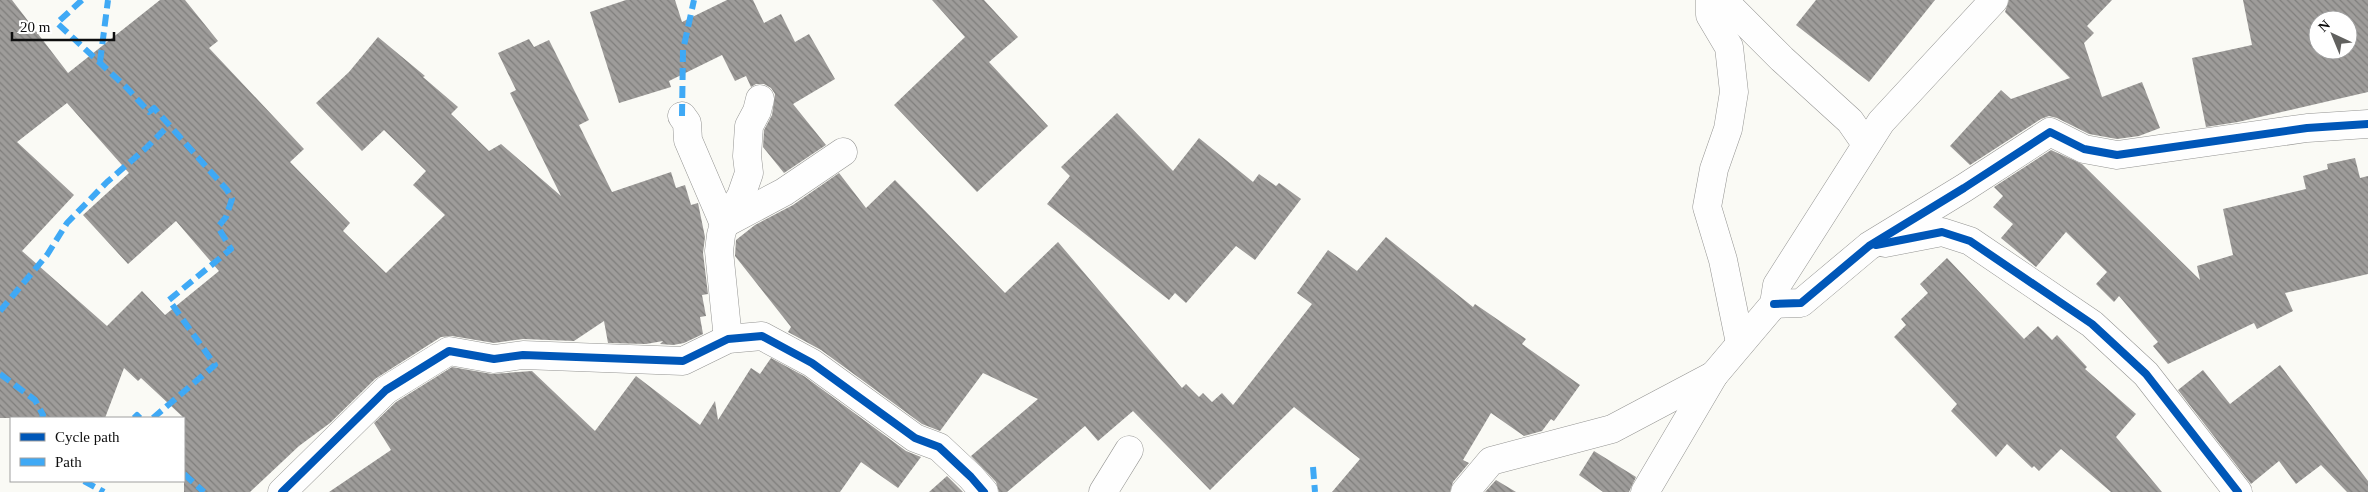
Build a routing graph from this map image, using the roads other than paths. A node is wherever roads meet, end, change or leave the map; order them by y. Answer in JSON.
{"nodes":[{"id":1,"x":1710,"y":0,"type":"edge"},
{"id":2,"x":1723,"y":0,"type":"edge"},
{"id":3,"x":1994,"y":0,"type":"edge"},
{"id":4,"x":760,"y":99,"type":"dead end"},
{"id":5,"x":682,"y":116,"type":"dead end"},
{"id":6,"x":2368,"y":124,"type":"edge"},
{"id":7,"x":1866,"y":144,"type":"junction"},
{"id":8,"x":843,"y":152,"type":"dead end"},
{"id":9,"x":724,"y":224,"type":"junction"},
{"id":10,"x":1869,"y":246,"type":"junction"},
{"id":11,"x":1774,"y":304,"type":"junction"},
{"id":12,"x":728,"y":339,"type":"junction"},
{"id":13,"x":1740,"y":343,"type":"junction"},
{"id":14,"x":1714,"y":375,"type":"junction"},
{"id":15,"x":1129,"y":450,"type":"dead end"},
{"id":16,"x":292,"y":488,"type":"edge"},
{"id":17,"x":1656,"y":488,"type":"edge"},
{"id":18,"x":984,"y":492,"type":"edge"},
{"id":19,"x":1103,"y":492,"type":"edge"},
{"id":20,"x":1465,"y":492,"type":"edge"},
{"id":21,"x":2238,"y":492,"type":"edge"}],
"edges":[{"from":1,"to":13,"type":"street"},
{"from":2,"to":7,"type":"street"},
{"from":3,"to":7,"type":"street"},
{"from":4,"to":9,"type":"street"},
{"from":5,"to":9,"type":"street"},
{"from":6,"to":10,"type":"street"},
{"from":7,"to":11,"type":"street"},
{"from":8,"to":9,"type":"street"},
{"from":9,"to":12,"type":"street"},
{"from":10,"to":11,"type":"street"},
{"from":10,"to":21,"type":"street"},
{"from":11,"to":13,"type":"street"},
{"from":12,"to":16,"type":"street"},
{"from":12,"to":18,"type":"street"},
{"from":13,"to":14,"type":"street"},
{"from":14,"to":17,"type":"street"},
{"from":14,"to":20,"type":"street"},
{"from":15,"to":19,"type":"street"}]}
